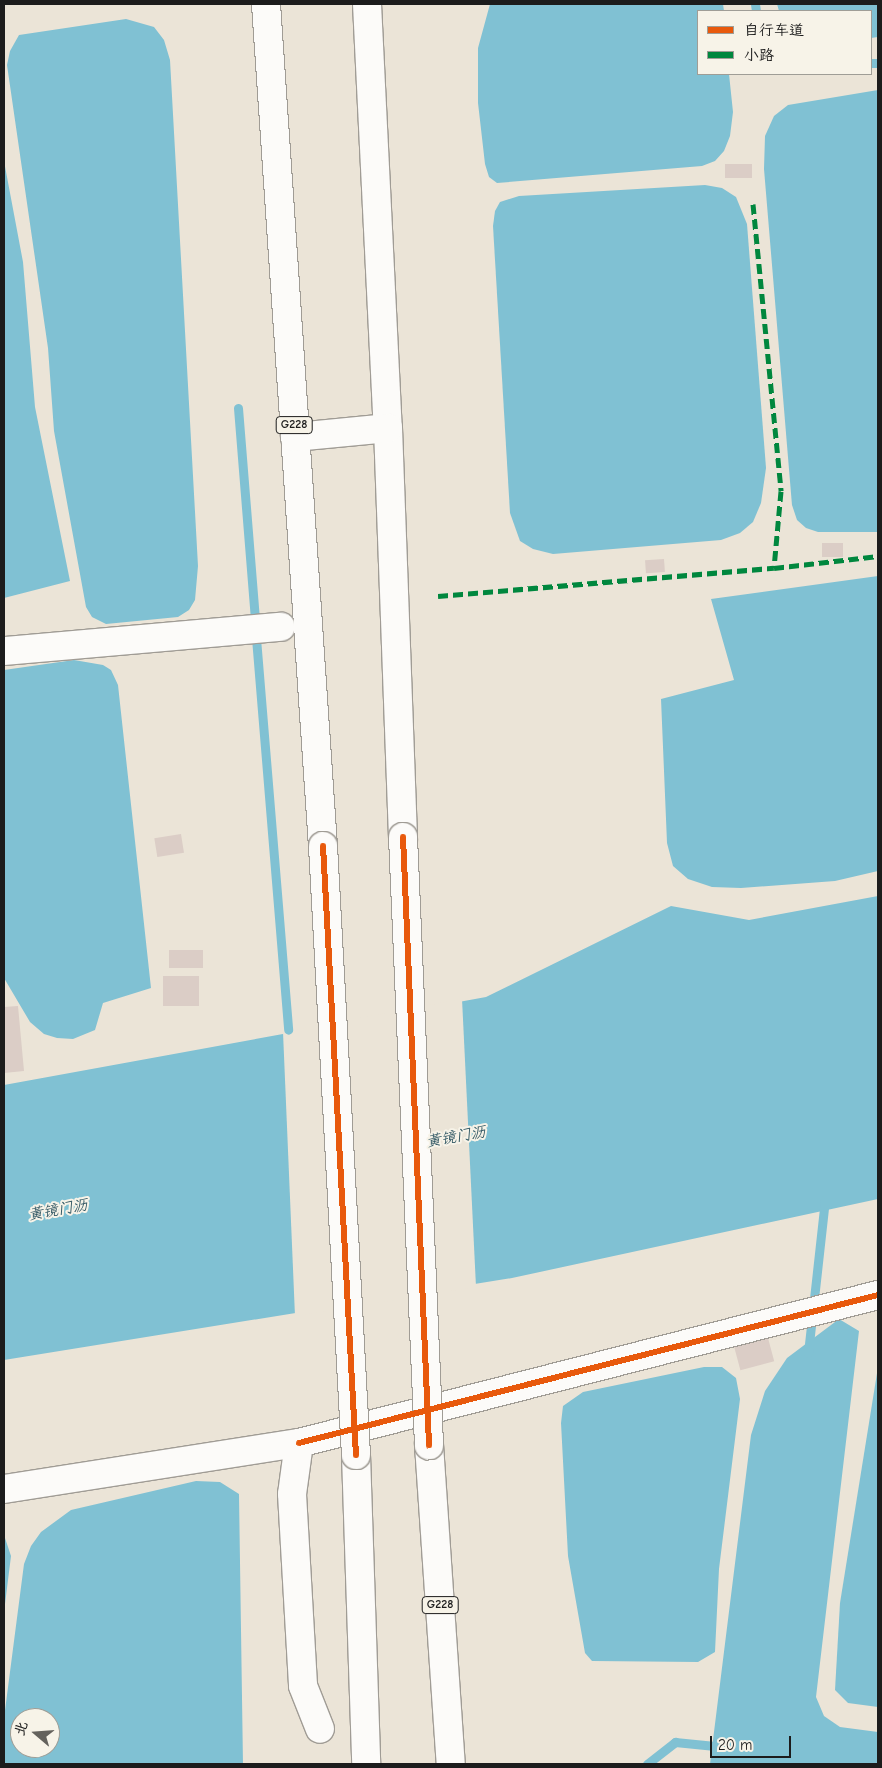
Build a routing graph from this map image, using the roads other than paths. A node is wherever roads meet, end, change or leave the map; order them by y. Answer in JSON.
{"nodes":[{"id":1,"x":266,"y":4,"type":"edge"},
{"id":2,"x":367,"y":4,"type":"edge"},
{"id":3,"x":388,"y":428,"type":"junction"},
{"id":4,"x":295,"y":436,"type":"junction"},
{"id":5,"x":280,"y":627,"type":"dead end"},
{"id":6,"x":4,"y":651,"type":"edge"},
{"id":7,"x":874,"y":1297,"type":"edge"},
{"id":8,"x":299,"y":1444,"type":"junction"},
{"id":9,"x":4,"y":1489,"type":"edge"},
{"id":10,"x":320,"y":1729,"type":"dead end"},
{"id":11,"x":366,"y":1764,"type":"edge"},
{"id":12,"x":451,"y":1764,"type":"edge"}],
"edges":[{"from":1,"to":4,"type":"main road","number":"G228"},
{"from":2,"to":3,"type":"main road","number":"G228"},
{"from":3,"to":4,"type":"main road"},
{"from":3,"to":12,"type":"main road","number":"G228","bridge":true},
{"from":4,"to":11,"type":"main road","number":"G228","bridge":true},
{"from":5,"to":6,"type":"main road"},
{"from":7,"to":8,"type":"main road"},
{"from":8,"to":9,"type":"main road"},
{"from":8,"to":10,"type":"main road"}]}
